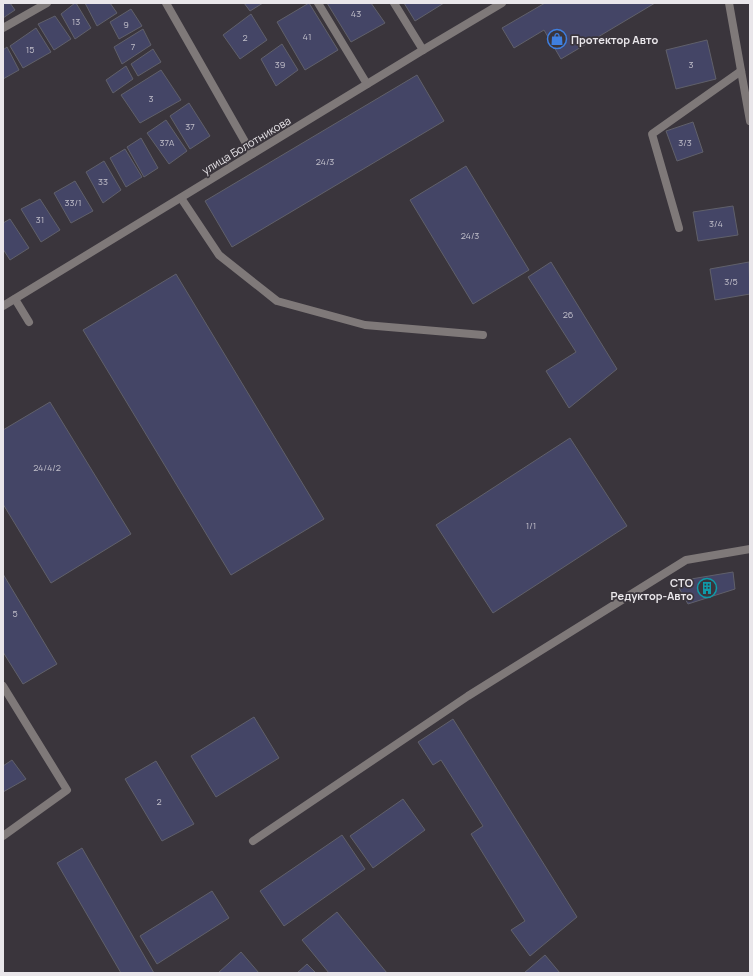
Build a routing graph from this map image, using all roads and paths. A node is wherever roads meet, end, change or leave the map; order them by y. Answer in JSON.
{"nodes":[{"id":1,"x":47,"y":3,"type":"edge"},
{"id":2,"x":166,"y":3,"type":"edge"},
{"id":3,"x":318,"y":3,"type":"edge"},
{"id":4,"x":394,"y":3,"type":"edge"},
{"id":5,"x":502,"y":3,"type":"edge"},
{"id":6,"x":729,"y":3,"type":"edge"},
{"id":7,"x":3,"y":28,"type":"edge"},
{"id":8,"x":423,"y":50,"type":"junction"},
{"id":9,"x":741,"y":71,"type":"junction"},
{"id":10,"x":367,"y":84,"type":"junction"},
{"id":11,"x":750,"y":121,"type":"edge"},
{"id":12,"x":252,"y":154,"type":"junction"},
{"id":13,"x":180,"y":198,"type":"junction"},
{"id":14,"x":679,"y":228,"type":"dead end"},
{"id":15,"x":15,"y":299,"type":"junction"},
{"id":16,"x":3,"y":306,"type":"edge"},
{"id":17,"x":29,"y":322,"type":"dead end"},
{"id":18,"x":483,"y":335,"type":"dead end"},
{"id":19,"x":750,"y":549,"type":"edge"},
{"id":20,"x":3,"y":686,"type":"edge"},
{"id":21,"x":3,"y":836,"type":"edge"},
{"id":22,"x":253,"y":841,"type":"dead end"}],
"edges":[{"from":1,"to":7,"type":"street"},
{"from":2,"to":12,"type":"street"},
{"from":3,"to":10,"type":"street"},
{"from":4,"to":8,"type":"street"},
{"from":5,"to":8,"type":"street","name":"улица Болотникова"},
{"from":6,"to":9,"type":"street"},
{"from":8,"to":10,"type":"street","name":"улица Болотникова"},
{"from":9,"to":11,"type":"street"},
{"from":9,"to":14,"type":"street"},
{"from":10,"to":12,"type":"street","name":"улица Болотникова"},
{"from":12,"to":13,"type":"street","name":"улица Болотникова"},
{"from":13,"to":15,"type":"street","name":"улица Болотникова"},
{"from":13,"to":18,"type":"street"},
{"from":15,"to":16,"type":"street","name":"улица Болотникова"},
{"from":15,"to":17,"type":"street"},
{"from":19,"to":22,"type":"street"},
{"from":20,"to":21,"type":"street"}]}
